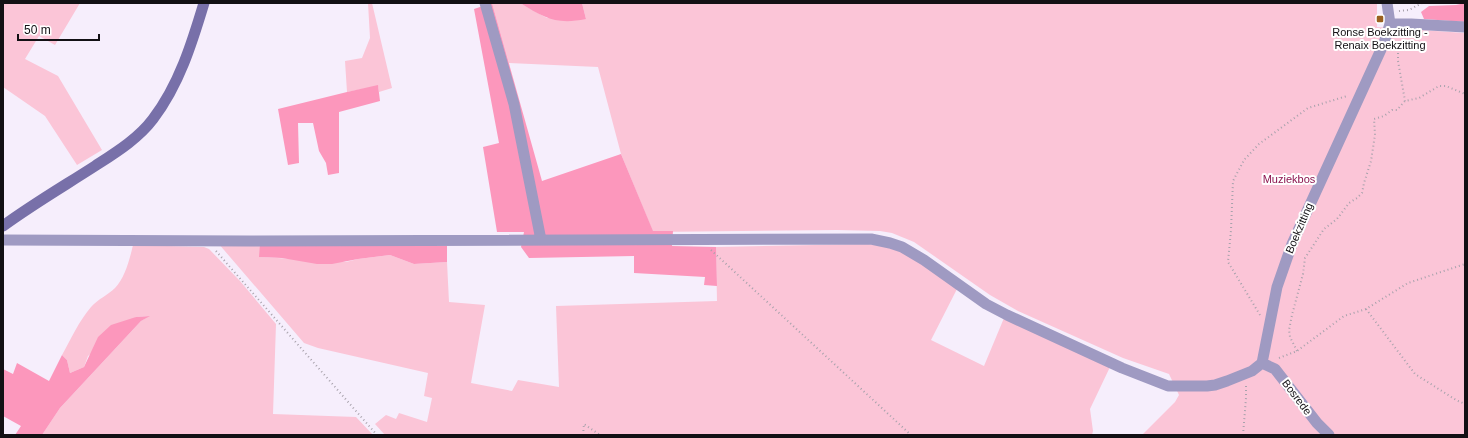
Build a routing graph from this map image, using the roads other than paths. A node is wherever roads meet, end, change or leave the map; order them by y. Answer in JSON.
{"nodes":[{"id":1,"x":204,"y":3,"type":"edge"},
{"id":2,"x":485,"y":3,"type":"edge"},
{"id":3,"x":1388,"y":7,"type":"edge"},
{"id":4,"x":1390,"y":24,"type":"junction"},
{"id":5,"x":1465,"y":27,"type":"edge"},
{"id":6,"x":4,"y":225,"type":"edge"},
{"id":7,"x":3,"y":240,"type":"edge"},
{"id":8,"x":541,"y":240,"type":"junction"},
{"id":9,"x":1262,"y":363,"type":"junction"},
{"id":10,"x":1329,"y":435,"type":"edge"}],
"edges":[{"from":1,"to":6,"type":"main road"},
{"from":2,"to":8,"type":"street"},
{"from":3,"to":4,"type":"street","name":"Boekzitting"},
{"from":4,"to":5,"type":"street"},
{"from":4,"to":9,"type":"street","name":"Boekzitting"},
{"from":7,"to":8,"type":"street"},
{"from":8,"to":9,"type":"street"},
{"from":9,"to":10,"type":"street","name":"Bosrede"}]}
